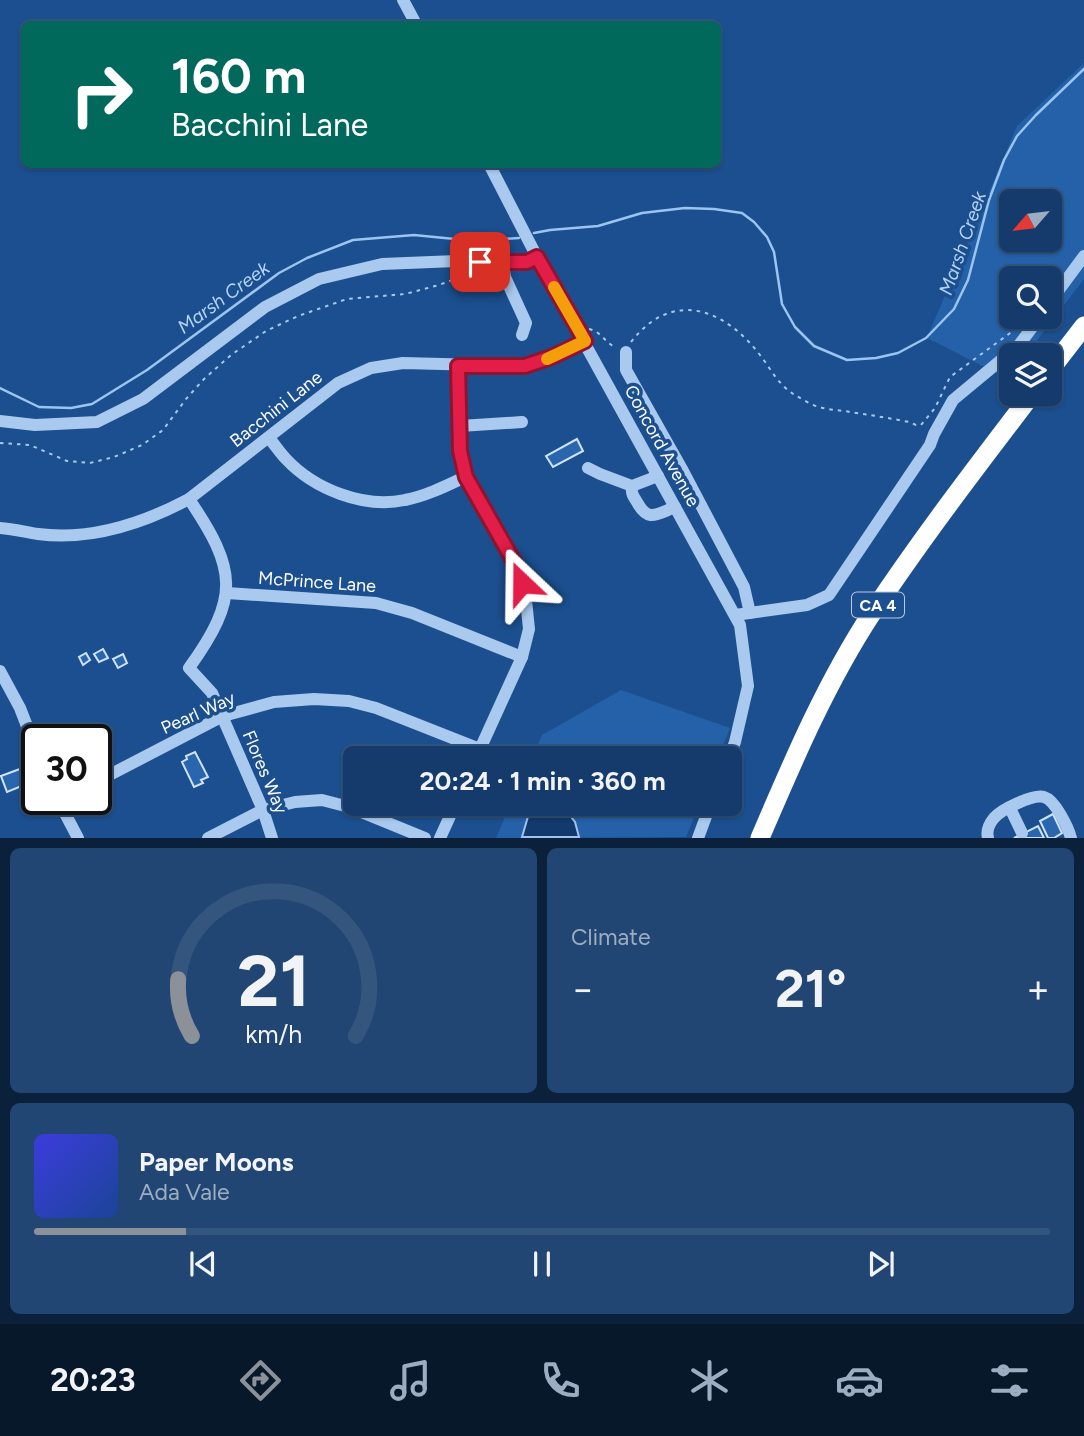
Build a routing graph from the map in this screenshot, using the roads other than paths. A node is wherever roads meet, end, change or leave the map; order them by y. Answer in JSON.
{"nodes":[{"id":1,"x":403,"y":0,"type":"edge"},
{"id":2,"x":414,"y":21,"type":"edge"},
{"id":3,"x":491,"y":168,"type":"edge"},
{"id":4,"x":1084,"y":256,"type":"edge"},
{"id":5,"x":537,"y":257,"type":"junction"},
{"id":6,"x":503,"y":263,"type":"junction"},
{"id":7,"x":1062,"y":286,"type":"edge"},
{"id":8,"x":1084,"y":326,"type":"edge"},
{"id":9,"x":1031,"y":329,"type":"edge"},
{"id":10,"x":522,"y":335,"type":"dead end"},
{"id":11,"x":586,"y":335,"type":"junction"},
{"id":12,"x":626,"y":352,"type":"road end"},
{"id":13,"x":1062,"y":354,"type":"edge"},
{"id":14,"x":458,"y":366,"type":"junction"},
{"id":15,"x":1023,"y":406,"type":"edge"},
{"id":16,"x":0,"y":421,"type":"edge"},
{"id":17,"x":522,"y":422,"type":"dead end"},
{"id":18,"x":460,"y":426,"type":"junction"},
{"id":19,"x":269,"y":438,"type":"junction"},
{"id":20,"x":588,"y":468,"type":"dead end"},
{"id":21,"x":658,"y":476,"type":"junction"},
{"id":22,"x":466,"y":477,"type":"junction"},
{"id":23,"x":632,"y":486,"type":"junction"},
{"id":24,"x":189,"y":499,"type":"junction"},
{"id":25,"x":675,"y":506,"type":"junction"},
{"id":26,"x":0,"y":528,"type":"edge"},
{"id":27,"x":227,"y":593,"type":"junction"},
{"id":28,"x":750,"y":613,"type":"junction"},
{"id":29,"x":735,"y":615,"type":"junction"},
{"id":30,"x":522,"y":657,"type":"junction"},
{"id":31,"x":0,"y":671,"type":"edge"},
{"id":32,"x":223,"y":716,"type":"junction"},
{"id":33,"x":26,"y":724,"type":"edge"},
{"id":34,"x":462,"y":746,"type":"edge"},
{"id":35,"x":481,"y":746,"type":"edge"},
{"id":36,"x":734,"y":746,"type":"edge"},
{"id":37,"x":112,"y":774,"type":"edge"},
{"id":38,"x":1010,"y":808,"type":"junction"},
{"id":39,"x":262,"y":810,"type":"junction"},
{"id":40,"x":67,"y":815,"type":"edge"},
{"id":41,"x":450,"y":816,"type":"edge"},
{"id":42,"x":706,"y":816,"type":"edge"},
{"id":43,"x":1022,"y":833,"type":"dead end"},
{"id":44,"x":78,"y":838,"type":"edge"},
{"id":45,"x":208,"y":838,"type":"edge"},
{"id":46,"x":272,"y":838,"type":"edge"},
{"id":47,"x":425,"y":838,"type":"edge"},
{"id":48,"x":440,"y":838,"type":"edge"},
{"id":49,"x":698,"y":838,"type":"edge"},
{"id":50,"x":761,"y":838,"type":"edge"},
{"id":51,"x":988,"y":838,"type":"edge"},
{"id":52,"x":1071,"y":838,"type":"edge"}],
"edges":[{"from":1,"to":2,"type":"street"},
{"from":3,"to":5,"type":"street","name":"Concord Avenue"},
{"from":4,"to":7,"type":"street"},
{"from":5,"to":6,"type":"street"},
{"from":5,"to":11,"type":"street","name":"Concord Avenue"},
{"from":6,"to":10,"type":"street"},
{"from":6,"to":16,"type":"street"},
{"from":8,"to":13,"type":"highway"},
{"from":9,"to":28,"type":"street"},
{"from":11,"to":14,"type":"street","name":"Bacchini Lane"},
{"from":11,"to":21,"type":"street","name":"Concord Avenue"},
{"from":12,"to":28,"type":"street"},
{"from":14,"to":18,"type":"street"},
{"from":14,"to":19,"type":"street","name":"Bacchini Lane"},
{"from":15,"to":50,"type":"highway","number":"CA 4"},
{"from":17,"to":18,"type":"street"},
{"from":18,"to":22,"type":"street"},
{"from":19,"to":22,"type":"street"},
{"from":19,"to":24,"type":"street","name":"Bacchini Lane"},
{"from":20,"to":23,"type":"street"},
{"from":21,"to":23,"type":"street"},
{"from":21,"to":25,"type":"street","name":"Concord Avenue"},
{"from":22,"to":30,"type":"street"},
{"from":23,"to":25,"type":"street"},
{"from":24,"to":26,"type":"street","name":"Bacchini Lane"},
{"from":24,"to":27,"type":"street","name":"Flores Way"},
{"from":25,"to":29,"type":"street","name":"Concord Avenue"},
{"from":27,"to":30,"type":"street","name":"McPrince Lane"},
{"from":27,"to":32,"type":"street","name":"Flores Way"},
{"from":28,"to":29,"type":"street"},
{"from":29,"to":36,"type":"street","name":"Concord Avenue"},
{"from":30,"to":35,"type":"street"},
{"from":31,"to":33,"type":"street"},
{"from":32,"to":34,"type":"street","name":"Pearl Way"},
{"from":32,"to":37,"type":"street","name":"Pearl Way"},
{"from":32,"to":39,"type":"street","name":"Flores Way"},
{"from":38,"to":43,"type":"street"},
{"from":38,"to":51,"type":"street"},
{"from":38,"to":52,"type":"street"},
{"from":39,"to":45,"type":"street"},
{"from":39,"to":46,"type":"street","name":"Flores Way"},
{"from":39,"to":47,"type":"street"},
{"from":40,"to":44,"type":"street"},
{"from":41,"to":48,"type":"street"},
{"from":42,"to":49,"type":"street"}]}
